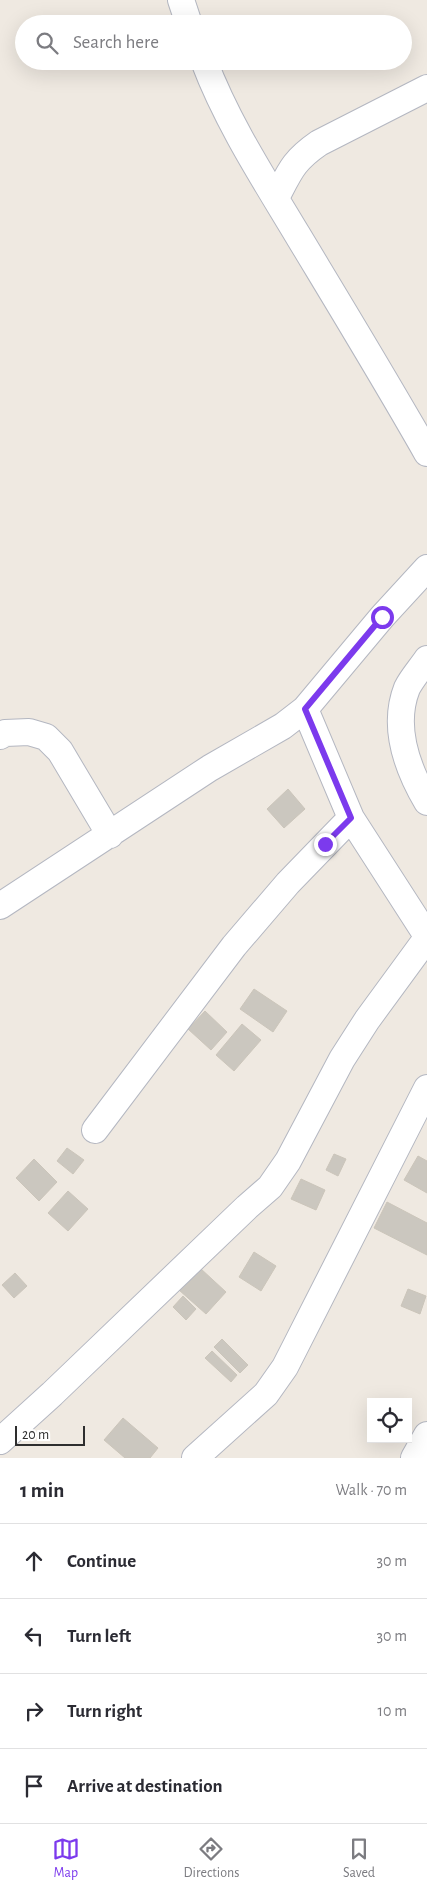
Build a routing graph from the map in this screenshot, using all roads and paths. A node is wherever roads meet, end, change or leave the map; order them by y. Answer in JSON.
{"nodes":[{"id":1,"x":181,"y":0,"type":"edge"},
{"id":2,"x":186,"y":15,"type":"edge"},
{"id":3,"x":207,"y":70,"type":"edge"},
{"id":4,"x":427,"y":88,"type":"edge"},
{"id":5,"x":276,"y":198,"type":"junction"},
{"id":6,"x":427,"y":453,"type":"edge"},
{"id":7,"x":427,"y":568,"type":"edge"},
{"id":8,"x":427,"y":659,"type":"edge"},
{"id":9,"x":305,"y":709,"type":"junction"},
{"id":10,"x":2,"y":734,"type":"edge"},
{"id":11,"x":427,"y":802,"type":"edge"},
{"id":12,"x":351,"y":818,"type":"junction"},
{"id":13,"x":110,"y":835,"type":"junction"},
{"id":14,"x":0,"y":906,"type":"edge"},
{"id":15,"x":427,"y":937,"type":"edge"},
{"id":16,"x":427,"y":1088,"type":"edge"},
{"id":17,"x":95,"y":1130,"type":"dead end"},
{"id":18,"x":427,"y":1435,"type":"edge"},
{"id":19,"x":0,"y":1441,"type":"edge"},
{"id":20,"x":195,"y":1458,"type":"edge"},
{"id":21,"x":414,"y":1458,"type":"edge"}],
"edges":[{"from":1,"to":2,"type":"street"},
{"from":3,"to":5,"type":"street"},
{"from":4,"to":5,"type":"street"},
{"from":5,"to":6,"type":"street"},
{"from":7,"to":9,"type":"street"},
{"from":8,"to":11,"type":"street"},
{"from":9,"to":12,"type":"street"},
{"from":9,"to":13,"type":"street"},
{"from":10,"to":13,"type":"street"},
{"from":12,"to":15,"type":"street"},
{"from":12,"to":17,"type":"street"},
{"from":13,"to":14,"type":"street"},
{"from":15,"to":19,"type":"street"},
{"from":16,"to":20,"type":"street"},
{"from":18,"to":21,"type":"street"}]}
